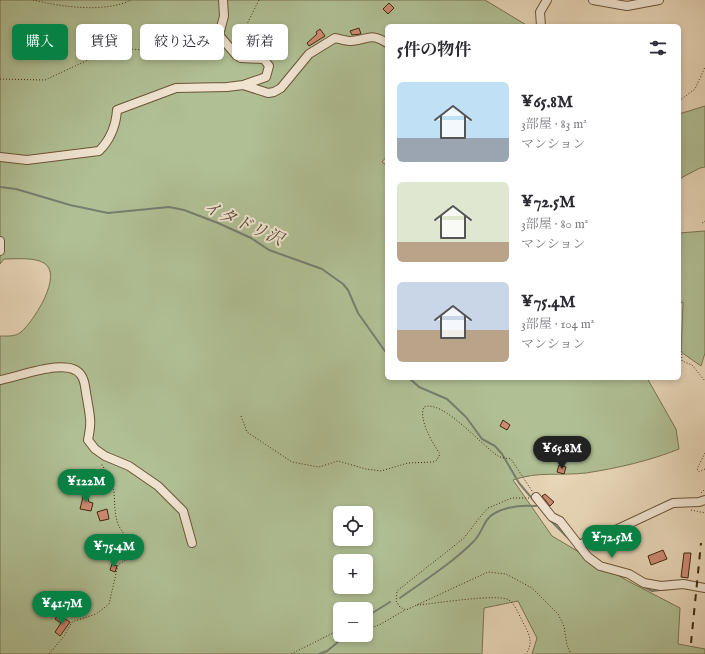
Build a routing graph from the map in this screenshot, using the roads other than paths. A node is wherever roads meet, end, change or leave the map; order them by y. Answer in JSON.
{"nodes":[{"id":1,"x":223,"y":0,"type":"edge"},
{"id":2,"x":547,"y":0,"type":"edge"},
{"id":3,"x":593,"y":0,"type":"edge"},
{"id":4,"x":659,"y":0,"type":"edge"},
{"id":5,"x":540,"y":24,"type":"edge"},
{"id":6,"x":385,"y":42,"type":"edge"},
{"id":7,"x":243,"y":84,"type":"junction"},
{"id":8,"x":0,"y":157,"type":"edge"},
{"id":9,"x":0,"y":241,"type":"edge"},
{"id":10,"x":0,"y":251,"type":"edge"},
{"id":11,"x":0,"y":380,"type":"edge"},
{"id":12,"x":536,"y":498,"type":"road end"},
{"id":13,"x":705,"y":500,"type":"edge"},
{"id":14,"x":192,"y":542,"type":"dead end"},
{"id":15,"x":579,"y":546,"type":"junction"},
{"id":16,"x":705,"y":588,"type":"edge"}],
"edges":[{"from":1,"to":7,"type":"street"},
{"from":2,"to":5,"type":"street"},
{"from":3,"to":4,"type":"street"},
{"from":6,"to":7,"type":"street"},
{"from":7,"to":8,"type":"street"},
{"from":9,"to":10,"type":"street"},
{"from":11,"to":14,"type":"street"},
{"from":12,"to":15,"type":"street"},
{"from":13,"to":15,"type":"street"},
{"from":15,"to":16,"type":"street"}]}
